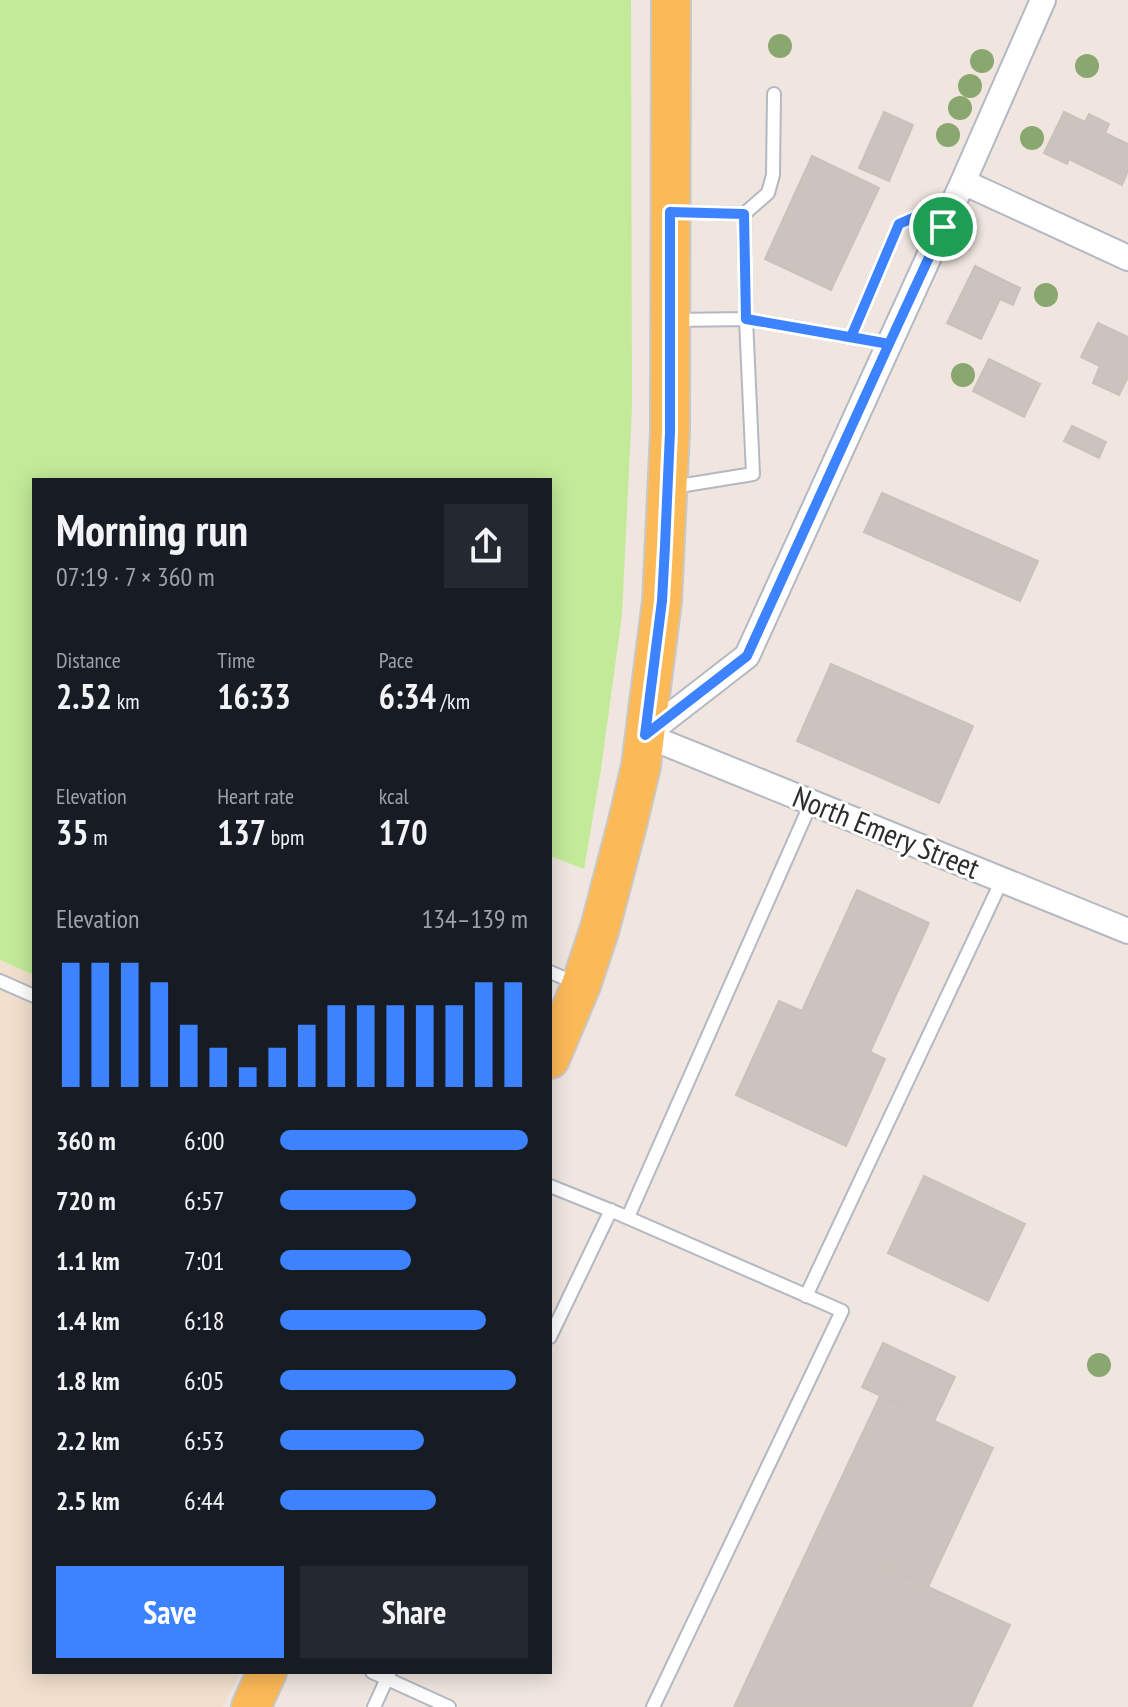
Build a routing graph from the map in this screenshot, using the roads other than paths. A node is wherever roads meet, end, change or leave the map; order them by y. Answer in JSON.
{"nodes":[{"id":1,"x":671,"y":0,"type":"edge"},
{"id":2,"x":1043,"y":0,"type":"edge"},
{"id":3,"x":774,"y":94,"type":"dead end"},
{"id":4,"x":963,"y":182,"type":"junction"},
{"id":5,"x":670,"y":212,"type":"junction"},
{"id":6,"x":744,"y":214,"type":"junction"},
{"id":7,"x":943,"y":227,"type":"junction"},
{"id":8,"x":1128,"y":258,"type":"edge"},
{"id":9,"x":746,"y":319,"type":"junction"},
{"id":10,"x":670,"y":320,"type":"junction"},
{"id":11,"x":851,"y":337,"type":"junction"},
{"id":12,"x":889,"y":344,"type":"junction"},
{"id":13,"x":666,"y":488,"type":"junction"},
{"id":14,"x":645,"y":735,"type":"junction"},
{"id":15,"x":811,"y":803,"type":"junction"},
{"id":16,"x":1002,"y":880,"type":"junction"},
{"id":17,"x":1128,"y":931,"type":"edge"},
{"id":18,"x":566,"y":979,"type":"edge"},
{"id":19,"x":0,"y":981,"type":"edge"},
{"id":20,"x":32,"y":995,"type":"edge"},
{"id":21,"x":552,"y":1049,"type":"edge"},
{"id":22,"x":552,"y":1187,"type":"edge"},
{"id":23,"x":611,"y":1210,"type":"junction"},
{"id":24,"x":628,"y":1217,"type":"junction"},
{"id":25,"x":806,"y":1296,"type":"junction"},
{"id":26,"x":552,"y":1333,"type":"edge"},
{"id":27,"x":266,"y":1674,"type":"edge"},
{"id":28,"x":388,"y":1675,"type":"edge"},
{"id":29,"x":251,"y":1707,"type":"edge"},
{"id":30,"x":374,"y":1707,"type":"edge"},
{"id":31,"x":449,"y":1707,"type":"edge"},
{"id":32,"x":653,"y":1707,"type":"edge"}],
"edges":[{"from":1,"to":5,"type":"main road"},
{"from":2,"to":4,"type":"street"},
{"from":3,"to":6,"type":"lane"},
{"from":4,"to":7,"type":"street"},
{"from":4,"to":8,"type":"street"},
{"from":5,"to":6,"type":"lane"},
{"from":5,"to":10,"type":"main road"},
{"from":6,"to":9,"type":"lane"},
{"from":7,"to":11,"type":"lane"},
{"from":7,"to":12,"type":"street"},
{"from":9,"to":10,"type":"lane"},
{"from":9,"to":11,"type":"lane"},
{"from":9,"to":13,"type":"lane"},
{"from":10,"to":13,"type":"main road"},
{"from":11,"to":12,"type":"lane"},
{"from":12,"to":14,"type":"street"},
{"from":13,"to":14,"type":"main road"},
{"from":14,"to":15,"type":"street","name":"North Emery Street"},
{"from":14,"to":18,"type":"main road"},
{"from":15,"to":16,"type":"street","name":"North Emery Street"},
{"from":15,"to":24,"type":"lane"},
{"from":16,"to":17,"type":"street","name":"North Emery Street"},
{"from":16,"to":25,"type":"lane"},
{"from":18,"to":21,"type":"main road"},
{"from":19,"to":20,"type":"lane"},
{"from":22,"to":23,"type":"lane"},
{"from":23,"to":24,"type":"lane"},
{"from":23,"to":26,"type":"lane"},
{"from":24,"to":25,"type":"lane"},
{"from":25,"to":32,"type":"lane"},
{"from":27,"to":29,"type":"main road"},
{"from":28,"to":30,"type":"lane"},
{"from":28,"to":31,"type":"lane"}]}
